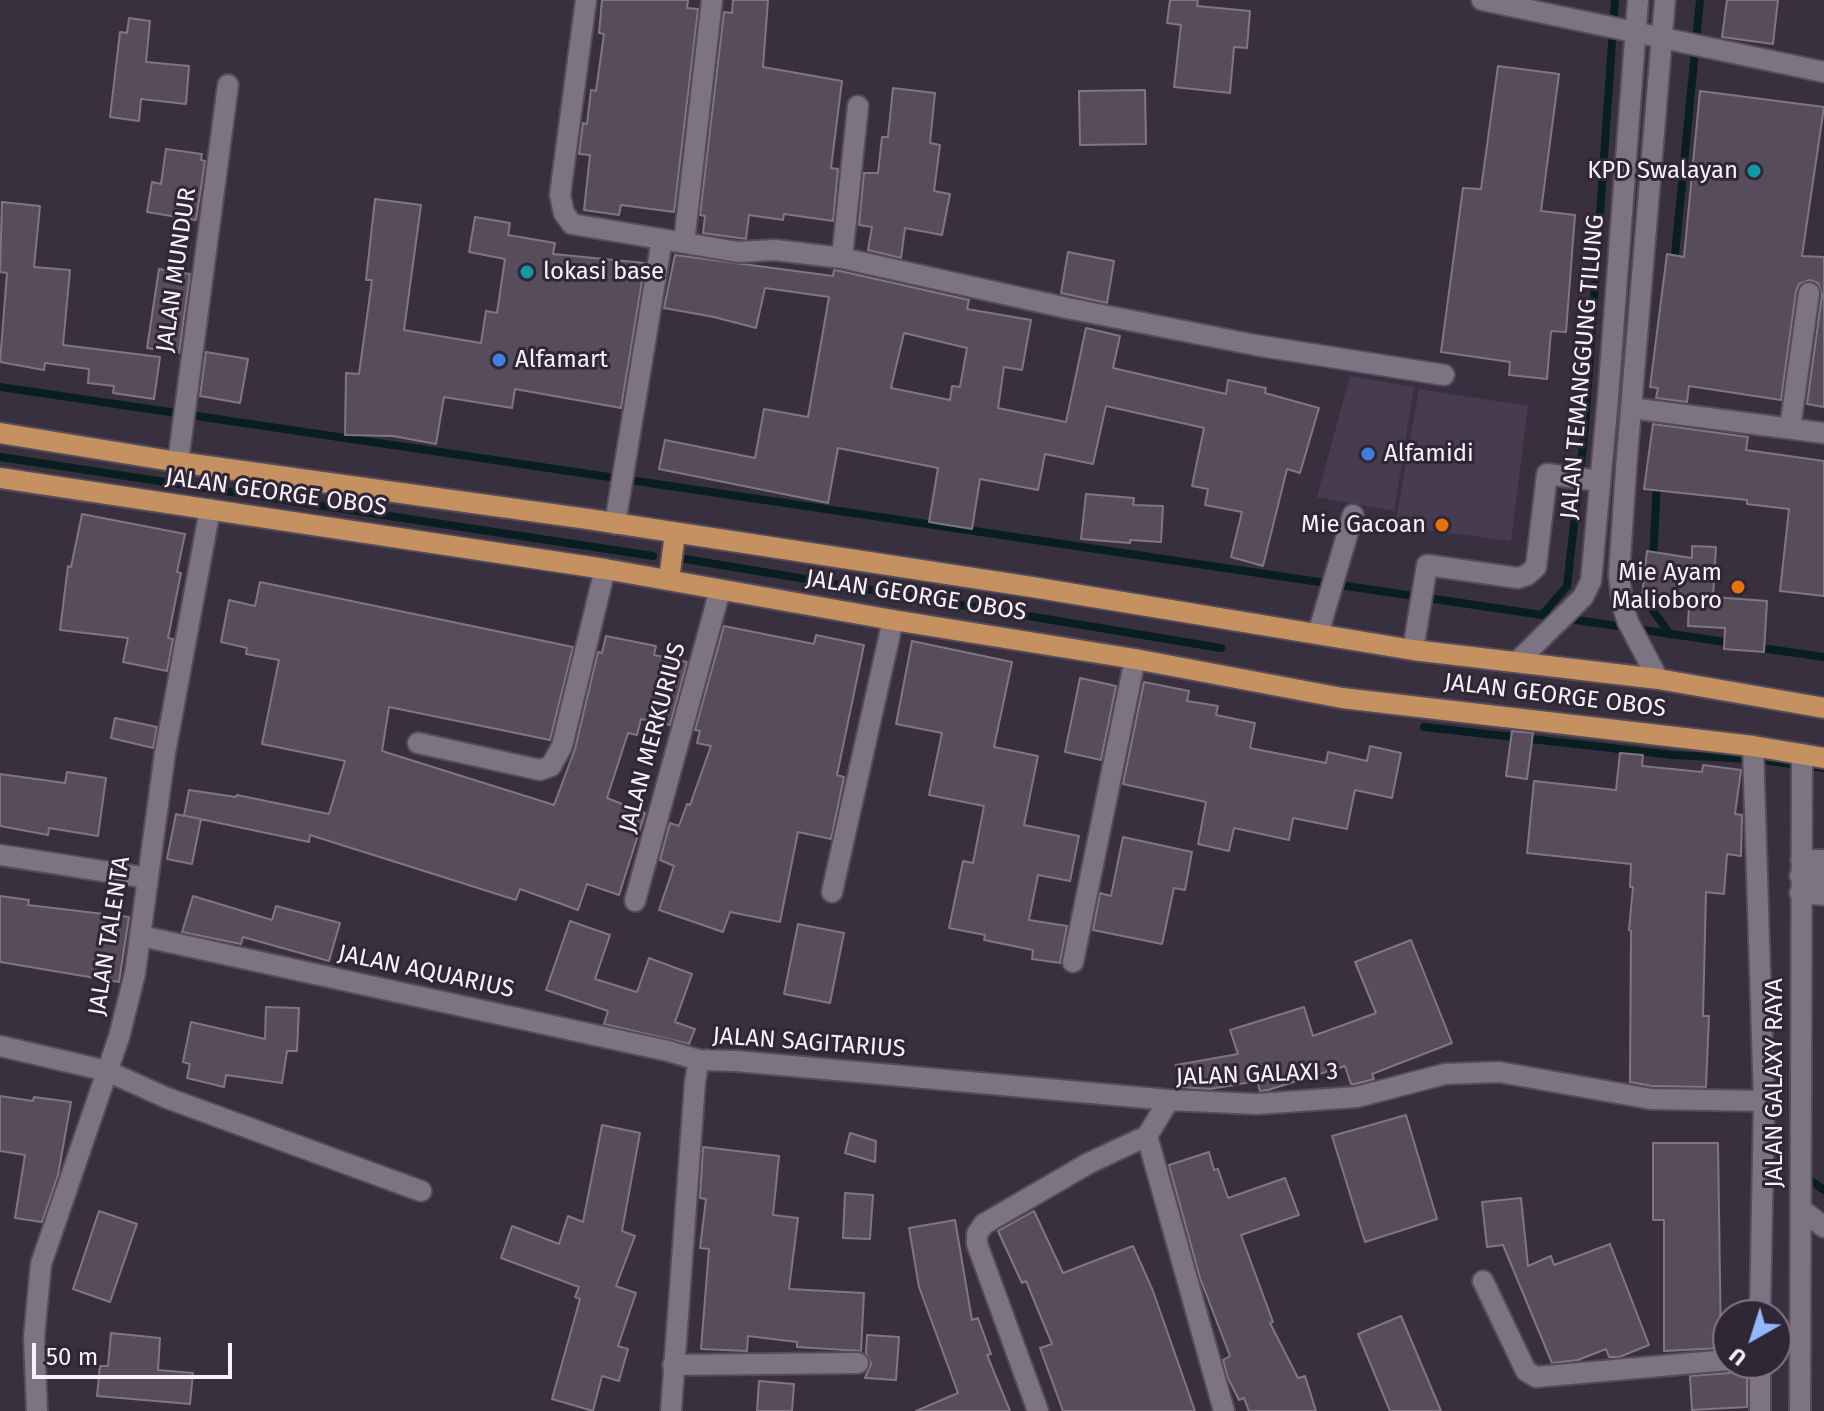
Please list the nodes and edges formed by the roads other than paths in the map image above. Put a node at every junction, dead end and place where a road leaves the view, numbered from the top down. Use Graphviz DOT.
graph roads {
  1 [pos="586,0"];
  2 [pos="712,0"];
  3 [pos="1482,0"];
  4 [pos="1638,0"];
  5 [pos="1665,0"];
  6 [pos="1636,32"];
  7 [pos="1663,38"];
  8 [pos="1824,72"];
  9 [pos="228,85"];
  10 [pos="858,106"];
  11 [pos="662,239"];
  12 [pos="684,242"];
  13 [pos="842,258"];
  14 [pos="1809,293"];
  15 [pos="1444,375"];
  16 [pos="1631,408"];
  17 [pos="1790,428"];
  18 [pos="0,433"];
  19 [pos="1824,433"];
  20 [pos="178,462"];
  21 [pos="0,478"];
  22 [pos="1600,481"];
  23 [pos="210,509"];
  24 [pos="1353,515"];
  25 [pos="615,524"];
  26 [pos="675,533"];
  27 [pos="605,569"];
  28 [pos="669,580"];
  29 [pos="720,590"];
  30 [pos="893,620"];
  31 [pos="1318,634"];
  32 [pos="1413,650"];
  33 [pos="1135,659"];
  34 [pos="1517,662"];
  35 [pos="1658,679"];
  36 [pos="1824,708"];
  37 [pos="418,743"];
  38 [pos="1753,746"];
  39 [pos="1802,754"];
  40 [pos="1824,758"];
  41 [pos="0,855"];
  42 [pos="1824,860"];
  43 [pos="1800,876"];
  44 [pos="1824,877"];
  45 [pos="147,878"];
  46 [pos="832,892"];
  47 [pos="1824,895"];
  48 [pos="635,901"];
  49 [pos="141,936"];
  50 [pos="1073,962"];
  51 [pos="0,1046"];
  52 [pos="699,1060"];
  53 [pos="107,1071"];
  54 [pos="1169,1100"];
  55 [pos="1764,1101"];
  56 [pos="1147,1136"];
  57 [pos="421,1191"];
  58 [pos="1802,1210"];
  59 [pos="1824,1227"];
  60 [pos="1483,1281"];
  61 [pos="1760,1299"];
  62 [pos="1712,1361"];
  63 [pos="858,1363"];
  64 [pos="673,1365"];
  65 [pos="1760,1379"];
  66 [pos="37,1411"];
  67 [pos="671,1411"];
  68 [pos="1038,1411"];
  69 [pos="1224,1411"];
  70 [pos="1760,1411"];
  71 [pos="1800,1411"];
  1 -- 11 [label="street"];
  2 -- 12 [label="street"];
  3 -- 6 [label="street"];
  4 -- 6 [label="street, JALAN TEMANGGUNG TILUNG"];
  5 -- 7 [label="street"];
  6 -- 7 [label="street"];
  6 -- 22 [label="street, JALAN TEMANGGUNG TILUNG"];
  7 -- 8 [label="street"];
  7 -- 16 [label="street"];
  9 -- 20 [label="street, JALAN MUNDUR"];
  10 -- 13 [label="street"];
  11 -- 12 [label="street"];
  11 -- 25 [label="street"];
  12 -- 13 [label="street"];
  13 -- 15 [label="street"];
  14 -- 17 [label="street"];
  16 -- 17 [label="street"];
  16 -- 35 [label="street"];
  17 -- 19 [label="street"];
  18 -- 20 [label="main road, JALAN GEORGE OBOS"];
  20 -- 25 [label="main road, JALAN GEORGE OBOS"];
  21 -- 23 [label="main road, JALAN GEORGE OBOS"];
  22 -- 32 [label="street"];
  22 -- 34 [label="street, JALAN TEMANGGUNG TILUNG"];
  23 -- 27 [label="main road, JALAN GEORGE OBOS"];
  23 -- 45 [label="street, JALAN TALENTA"];
  24 -- 31 [label="street"];
  25 -- 26 [label="main road, JALAN GEORGE OBOS"];
  26 -- 28 [label="main road"];
  26 -- 31 [label="main road, JALAN GEORGE OBOS"];
  27 -- 28 [label="main road, JALAN GEORGE OBOS"];
  27 -- 37 [label="street"];
  28 -- 29 [label="main road, JALAN GEORGE OBOS"];
  29 -- 30 [label="main road, JALAN GEORGE OBOS"];
  29 -- 48 [label="street, JALAN MERKURIUS"];
  30 -- 33 [label="main road, JALAN GEORGE OBOS"];
  30 -- 46 [label="street"];
  31 -- 32 [label="main road, JALAN GEORGE OBOS"];
  32 -- 34 [label="main road, JALAN GEORGE OBOS"];
  33 -- 38 [label="main road, JALAN GEORGE OBOS"];
  33 -- 50 [label="street"];
  34 -- 35 [label="main road, JALAN GEORGE OBOS"];
  35 -- 36 [label="main road, JALAN GEORGE OBOS"];
  38 -- 39 [label="main road, JALAN GEORGE OBOS"];
  38 -- 55 [label="street, JALAN GALAXY RAYA"];
  39 -- 40 [label="main road, JALAN GEORGE OBOS"];
  39 -- 43 [label="street, JALAN GALAXY RAYA"];
  41 -- 45 [label="street"];
  42 -- 43 [label="street"];
  43 -- 44 [label="street"];
  43 -- 47 [label="street"];
  43 -- 58 [label="street, JALAN GALAXY RAYA"];
  45 -- 49 [label="street, JALAN TALENTA"];
  49 -- 52 [label="street, JALAN AQUARIUS"];
  49 -- 53 [label="street, JALAN TALENTA"];
  51 -- 53 [label="street"];
  52 -- 54 [label="street, JALAN SAGITARIUS"];
  52 -- 64 [label="street, JALAN SAGITARIUS"];
  53 -- 57 [label="street"];
  53 -- 66 [label="street, JALAN TALENTA"];
  54 -- 55 [label="street, JALAN GALAXI 3"];
  54 -- 56 [label="street, JALAN GALAXI 3"];
  55 -- 61 [label="street, JALAN GALAXY RAYA"];
  56 -- 68 [label="street"];
  56 -- 69 [label="street"];
  58 -- 59 [label="street"];
  58 -- 71 [label="street, JALAN GALAXY RAYA"];
  60 -- 62 [label="street"];
  63 -- 64 [label="street"];
  64 -- 67 [label="street, JALAN SAGITARIUS"];
  65 -- 70 [label="street"];
}
